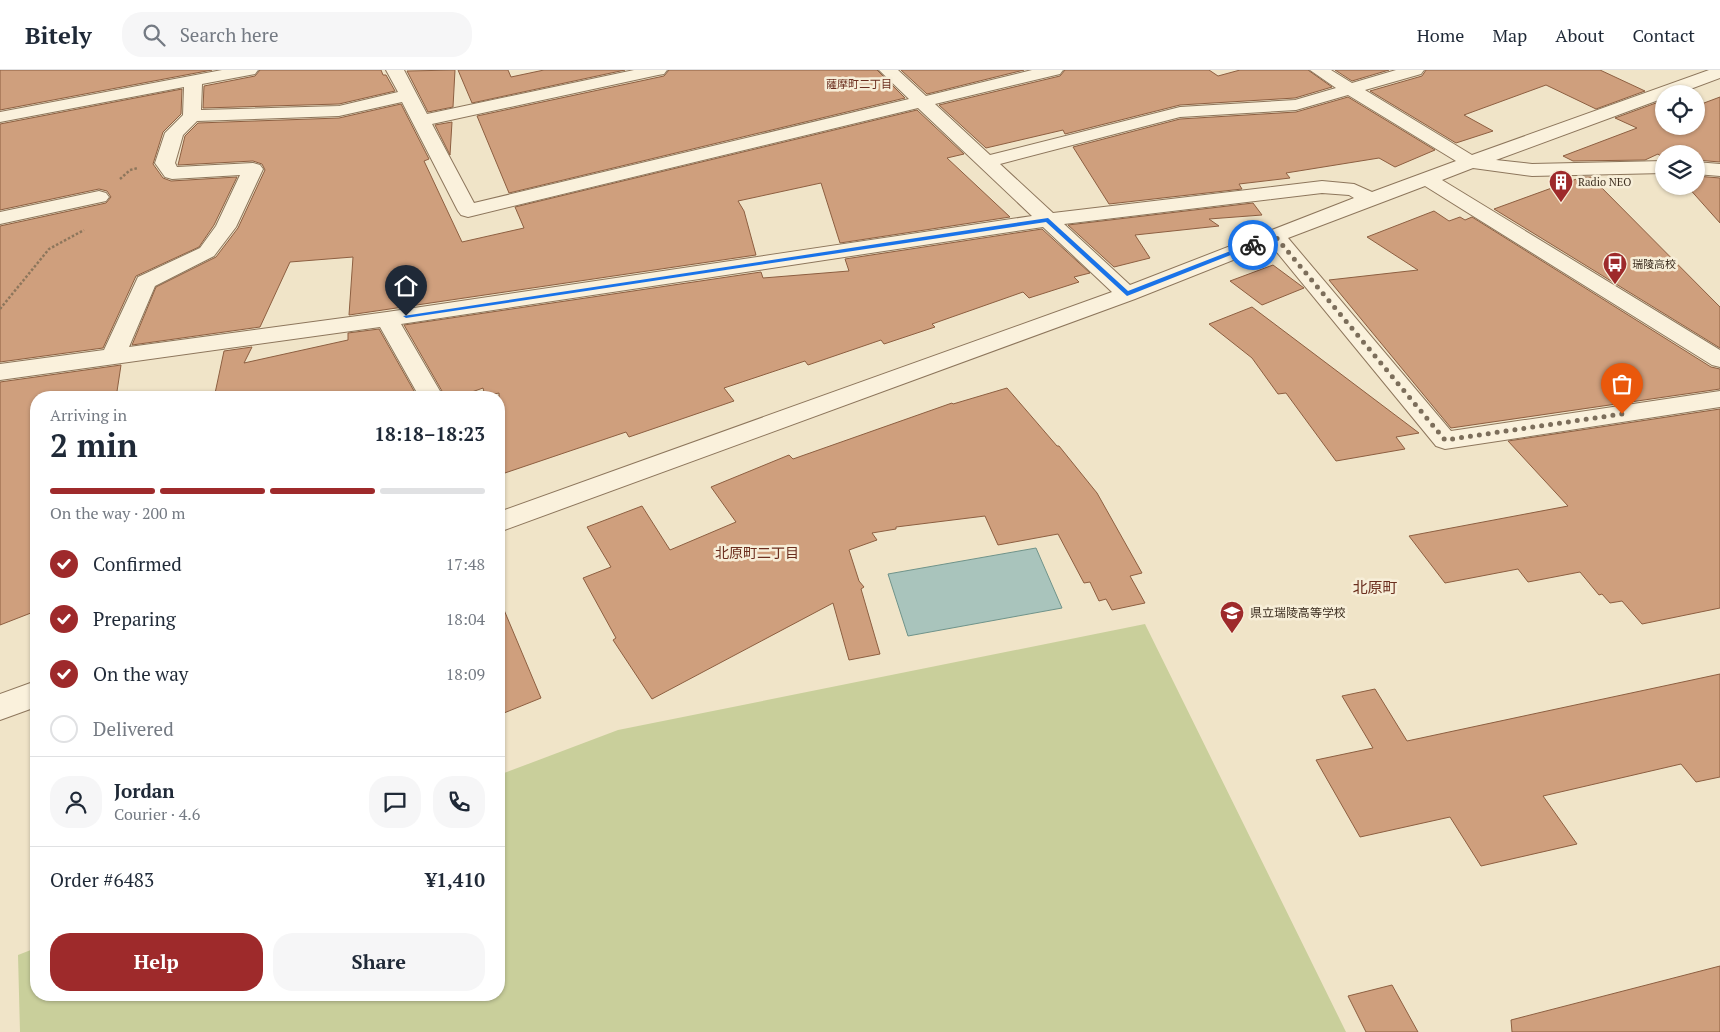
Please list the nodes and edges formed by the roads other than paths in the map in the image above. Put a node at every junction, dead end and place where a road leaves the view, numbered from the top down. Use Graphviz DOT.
graph roads {
  1 [pos="249,70"];
  2 [pos="395,70"];
  3 [pos="658,70"];
  4 [pos="888,70"];
  5 [pos="1054,70"];
  6 [pos="1318,70"];
  7 [pos="1416,70"];
  8 [pos="1720,72"];
  9 [pos="193,80"];
  10 [pos="1350,89"];
  11 [pos="408,95"];
  12 [pos="923,102"];
  13 [pos="192,116"];
  14 [pos="0,117"];
  15 [pos="421,121"];
  16 [pos="987,162"];
  17 [pos="1470,162"];
  18 [pos="1655,167"];
  19 [pos="1705,169"];
  20 [pos="1720,170"];
  21 [pos="1426,179"];
  22 [pos="99,197"];
  23 [pos="1370,199"];
  24 [pos="0,218"];
  25 [pos="1048,220"];
  26 [pos="1275,236"];
  27 [pos="1127,294"];
  28 [pos="387,319"];
  29 [pos="112,356"];
  30 [pos="1720,360"];
  31 [pos="0,372"];
  32 [pos="428,391"];
  33 [pos="1720,398"];
  34 [pos="505,517"];
  35 [pos="30,696"];
  36 [pos="0,707"];
  1 -- 9 [label="street"];
  2 -- 11 [label="street"];
  3 -- 15 [label="street"];
  4 -- 12 [label="street"];
  5 -- 12 [label="street"];
  6 -- 10 [label="street"];
  7 -- 10 [label="street"];
  8 -- 17 [label="street"];
  9 -- 13 [label="street"];
  9 -- 14 [label="street"];
  10 -- 16 [label="street"];
  10 -- 17 [label="street"];
  11 -- 13 [label="street"];
  11 -- 15 [label="street"];
  12 -- 15 [label="street"];
  12 -- 16 [label="street"];
  13 -- 29 [label="street"];
  16 -- 25 [label="street"];
  17 -- 18 [label="street"];
  17 -- 21 [label="street"];
  19 -- 20 [label="street"];
  21 -- 23 [label="street"];
  21 -- 30 [label="street"];
  22 -- 24 [label="street"];
  23 -- 25 [label="street"];
  23 -- 26 [label="street"];
  25 -- 27 [label="street"];
  25 -- 28 [label="street"];
  26 -- 27 [label="street"];
  26 -- 33 [label="street"];
  27 -- 34 [label="street"];
  28 -- 29 [label="street"];
  28 -- 32 [label="street"];
  29 -- 31 [label="street"];
  35 -- 36 [label="street"];
}
